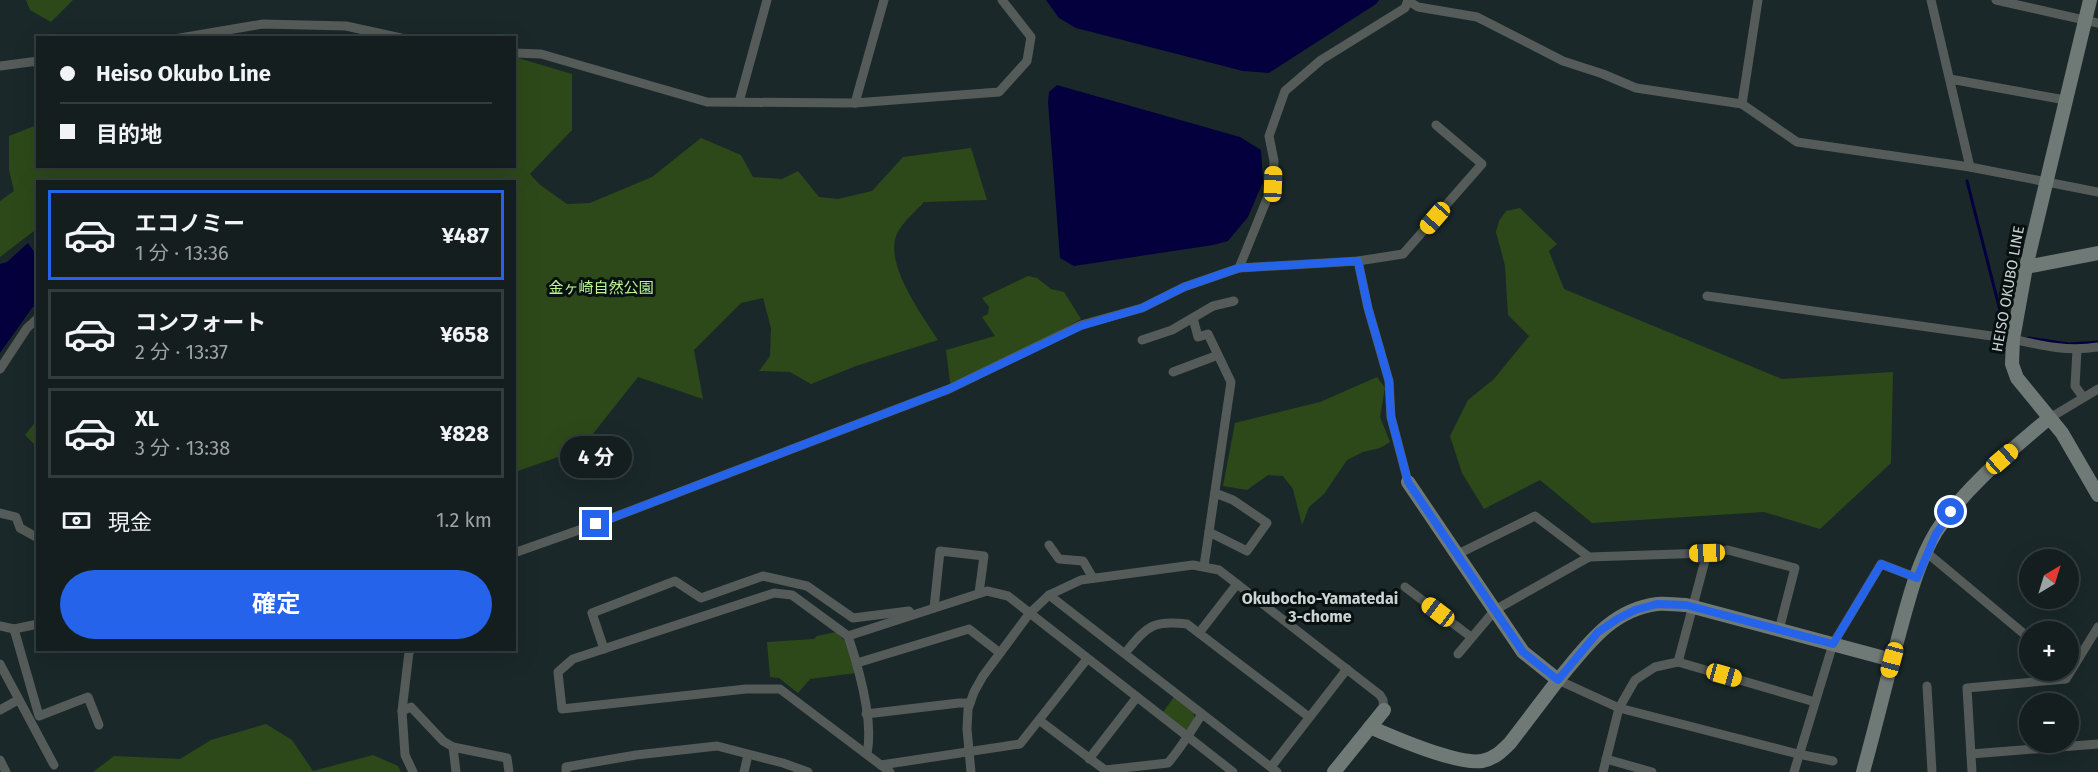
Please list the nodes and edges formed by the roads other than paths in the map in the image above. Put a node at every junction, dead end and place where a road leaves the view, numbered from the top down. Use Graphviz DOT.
graph roads {
  1 [pos="767,0"];
  2 [pos="884,0"];
  3 [pos="1002,0"];
  4 [pos="1758,0"];
  5 [pos="1931,0"];
  6 [pos="1996,0"];
  7 [pos="2090,0"];
  8 [pos="1408,1"];
  9 [pos="2009,2"];
  10 [pos="2091,21"];
  11 [pos="192,36"];
  12 [pos="392,36"];
  13 [pos="516,53"];
  14 [pos="36,61"];
  15 [pos="0,66"];
  16 [pos="1950,79"];
  17 [pos="2065,100"];
  18 [pos="739,102"];
  19 [pos="855,103"];
  20 [pos="1742,104"];
  21 [pos="1436,125"];
  22 [pos="1971,167"];
  23 [pos="2046,181"];
  24 [pos="2098,192"];
  25 [pos="2098,253"];
  26 [pos="1358,261"];
  27 [pos="2026,267"];
  28 [pos="1239,268"];
  29 [pos="1707,296"];
  30 [pos="1234,301"];
  31 [pos="1193,318"];
  32 [pos="36,320"];
  33 [pos="2013,339"];
  34 [pos="1142,340"];
  35 [pos="2098,347"];
  36 [pos="2077,350"];
  37 [pos="1218,355"];
  38 [pos="0,369"];
  39 [pos="1173,372"];
  40 [pos="2098,389"];
  41 [pos="2083,397"];
  42 [pos="2048,419"];
  43 [pos="1408,482"];
  44 [pos="1215,493"];
  45 [pos="2098,495"];
  46 [pos="0,513"];
  47 [pos="1209,532"];
  48 [pos="36,537"];
  49 [pos="1048,545"];
  50 [pos="516,552"];
  51 [pos="1926,552"];
  52 [pos="1707,553"];
  53 [pos="1458,554"];
  54 [pos="1590,557"];
  55 [pos="1204,566"];
  56 [pos="1093,578"];
  57 [pos="1917,578"];
  58 [pos="1236,584"];
  59 [pos="1406,587"];
  60 [pos="979,593"];
  61 [pos="1049,595"];
  62 [pos="1694,607"];
  63 [pos="934,608"];
  64 [pos="1495,609"];
  65 [pos="1029,614"];
  66 [pos="912,615"];
  67 [pos="36,624"];
  68 [pos="0,626"];
  69 [pos="2098,627"];
  70 [pos="14,629"];
  71 [pos="1779,630"];
  72 [pos="2019,630"];
  73 [pos="1199,633"];
  74 [pos="848,636"];
  75 [pos="1472,637"];
  76 [pos="1833,644"];
  77 [pos="604,649"];
  78 [pos="410,651"];
  79 [pos="1000,653"];
  80 [pos="1125,653"];
  81 [pos="1458,654"];
  82 [pos="2079,658"];
  83 [pos="1087,659"];
  84 [pos="1892,660"];
  85 [pos="1678,662"];
  86 [pos="857,663"];
  87 [pos="0,664"];
  88 [pos="1347,669"];
  89 [pos="2019,679"];
  90 [pos="1558,680"];
  91 [pos="1927,686"];
  92 [pos="1137,697"];
  93 [pos="18,700"];
  94 [pos="1815,702"];
  95 [pos="970,703"];
  96 [pos="1619,708"];
  97 [pos="1384,710"];
  98 [pos="0,711"];
  99 [pos="402,711"];
  100 [pos="866,714"];
  101 [pos="1202,714"];
  102 [pos="1309,717"];
  103 [pos="1039,720"];
  104 [pos="99,725"];
  105 [pos="1370,727"];
  106 [pos="1187,736"];
  107 [pos="2098,744"];
  108 [pos="453,747"];
  109 [pos="969,751"];
  110 [pos="867,754"];
  111 [pos="1798,754"];
  112 [pos="1971,754"];
  113 [pos="748,755"];
  114 [pos="1089,759"];
  115 [pos="1606,759"];
  116 [pos="0,760"];
  117 [pos="1833,761"];
  118 [pos="54,765"];
  119 [pos="881,765"];
  120 [pos="1476,767"];
  121 [pos="1274,770"];
  122 [pos="6,772"];
  123 [pos="413,772"];
  124 [pos="456,772"];
  125 [pos="509,772"];
  126 [pos="566,772"];
  127 [pos="744,772"];
  128 [pos="808,772"];
  129 [pos="890,772"];
  130 [pos="971,772"];
  131 [pos="1233,772"];
  132 [pos="1335,772"];
  133 [pos="1603,772"];
  134 [pos="1652,772"];
  135 [pos="1794,772"];
  136 [pos="1863,772"];
  137 [pos="1932,772"];
  138 [pos="1972,772"];
  1 -- 18 [label="street"];
  2 -- 19 [label="street"];
  3 -- 19 [label="street"];
  4 -- 20 [label="street"];
  5 -- 16 [label="street"];
  6 -- 9 [label="street"];
  7 -- 10 [label="street, HEISO OKUBO LINE"];
  8 -- 20 [label="street"];
  8 -- 28 [label="street"];
  9 -- 10 [label="street"];
  10 -- 17 [label="street, HEISO OKUBO LINE"];
  11 -- 12 [label="street"];
  13 -- 18 [label="street"];
  14 -- 15 [label="street"];
  16 -- 17 [label="street"];
  16 -- 22 [label="street"];
  17 -- 23 [label="street, HEISO OKUBO LINE"];
  18 -- 19 [label="street"];
  20 -- 22 [label="street"];
  21 -- 26 [label="street"];
  22 -- 23 [label="street"];
  23 -- 24 [label="street"];
  23 -- 27 [label="street, HEISO OKUBO LINE"];
  25 -- 27 [label="street"];
  26 -- 28 [label="street"];
  26 -- 43 [label="street"];
  27 -- 33 [label="street, HEISO OKUBO LINE"];
  28 -- 50 [label="street"];
  29 -- 33 [label="street"];
  30 -- 31 [label="street"];
  31 -- 34 [label="street"];
  31 -- 37 [label="street"];
  32 -- 38 [label="street"];
  33 -- 36 [label="street"];
  33 -- 42 [label="street, HEISO OKUBO LINE"];
  35 -- 36 [label="street"];
  36 -- 41 [label="street"];
  37 -- 39 [label="street"];
  37 -- 44 [label="street"];
  40 -- 41 [label="street"];
  41 -- 42 [label="street"];
  42 -- 45 [label="street, HEISO OKUBO LINE"];
  42 -- 51 [label="street"];
  43 -- 53 [label="street"];
  44 -- 47 [label="street"];
  44 -- 47 [label="street"];
  46 -- 48 [label="street"];
  47 -- 55 [label="street"];
  49 -- 56 [label="street"];
  51 -- 57 [label="street"];
  51 -- 72 [label="street"];
  52 -- 54 [label="street"];
  52 -- 62 [label="street"];
  52 -- 71 [label="street"];
  53 -- 54 [label="street"];
  53 -- 64 [label="street"];
  54 -- 64 [label="street"];
  55 -- 56 [label="street"];
  55 -- 58 [label="street"];
  56 -- 61 [label="street"];
  57 -- 76 [label="street"];
  57 -- 84 [label="street"];
  58 -- 73 [label="street"];
  58 -- 88 [label="street"];
  59 -- 75 [label="street"];
  60 -- 63 [label="street"];
  60 -- 63 [label="street"];
  60 -- 65 [label="street"];
  61 -- 65 [label="street"];
  61 -- 80 [label="street"];
  62 -- 71 [label="street"];
  62 -- 85 [label="street"];
  62 -- 90 [label="street"];
  63 -- 66 [label="street"];
  64 -- 75 [label="street"];
  64 -- 90 [label="street"];
  65 -- 79 [label="street"];
  65 -- 83 [label="street"];
  66 -- 74 [label="street"];
  66 -- 77 [label="street"];
  67 -- 70 [label="street"];
  68 -- 70 [label="street"];
  69 -- 82 [label="street"];
  70 -- 104 [label="street"];
  71 -- 76 [label="street"];
  73 -- 80 [label="street"];
  73 -- 102 [label="street"];
  74 -- 77 [label="street"];
  74 -- 86 [label="street"];
  75 -- 81 [label="street"];
  76 -- 84 [label="street"];
  76 -- 94 [label="street"];
  77 -- 110 [label="street"];
  78 -- 99 [label="street"];
  79 -- 86 [label="street"];
  79 -- 95 [label="street"];
  80 -- 101 [label="street"];
  83 -- 92 [label="street"];
  83 -- 103 [label="street"];
  84 -- 136 [label="street"];
  85 -- 94 [label="street"];
  85 -- 96 [label="street"];
  86 -- 100 [label="street"];
  87 -- 93 [label="street"];
  88 -- 97 [label="street"];
  88 -- 102 [label="street"];
  89 -- 112 [label="street"];
  90 -- 96 [label="street"];
  90 -- 120 [label="street"];
  91 -- 137 [label="street"];
  92 -- 106 [label="street"];
  92 -- 114 [label="street"];
  93 -- 98 [label="street"];
  93 -- 118 [label="street"];
  94 -- 111 [label="street"];
  95 -- 100 [label="street"];
  95 -- 109 [label="street"];
  96 -- 111 [label="street"];
  96 -- 115 [label="street"];
  97 -- 105 [label="street"];
  99 -- 108 [label="street"];
  99 -- 123 [label="street"];
  100 -- 110 [label="street"];
  101 -- 106 [label="street"];
  101 -- 121 [label="street"];
  102 -- 121 [label="street"];
  103 -- 109 [label="street"];
  103 -- 114 [label="street"];
  105 -- 120 [label="street"];
  105 -- 132 [label="street"];
  106 -- 114 [label="street"];
  106 -- 131 [label="street"];
  107 -- 112 [label="street"];
  108 -- 124 [label="street"];
  108 -- 125 [label="street"];
  109 -- 119 [label="street"];
  109 -- 130 [label="street"];
  110 -- 119 [label="street"];
  111 -- 117 [label="street"];
  111 -- 135 [label="street"];
  112 -- 138 [label="street"];
  113 -- 126 [label="street"];
  113 -- 127 [label="street"];
  113 -- 128 [label="street"];
  115 -- 133 [label="street"];
  115 -- 134 [label="street"];
  116 -- 122 [label="street"];
  119 -- 129 [label="street"];
}
